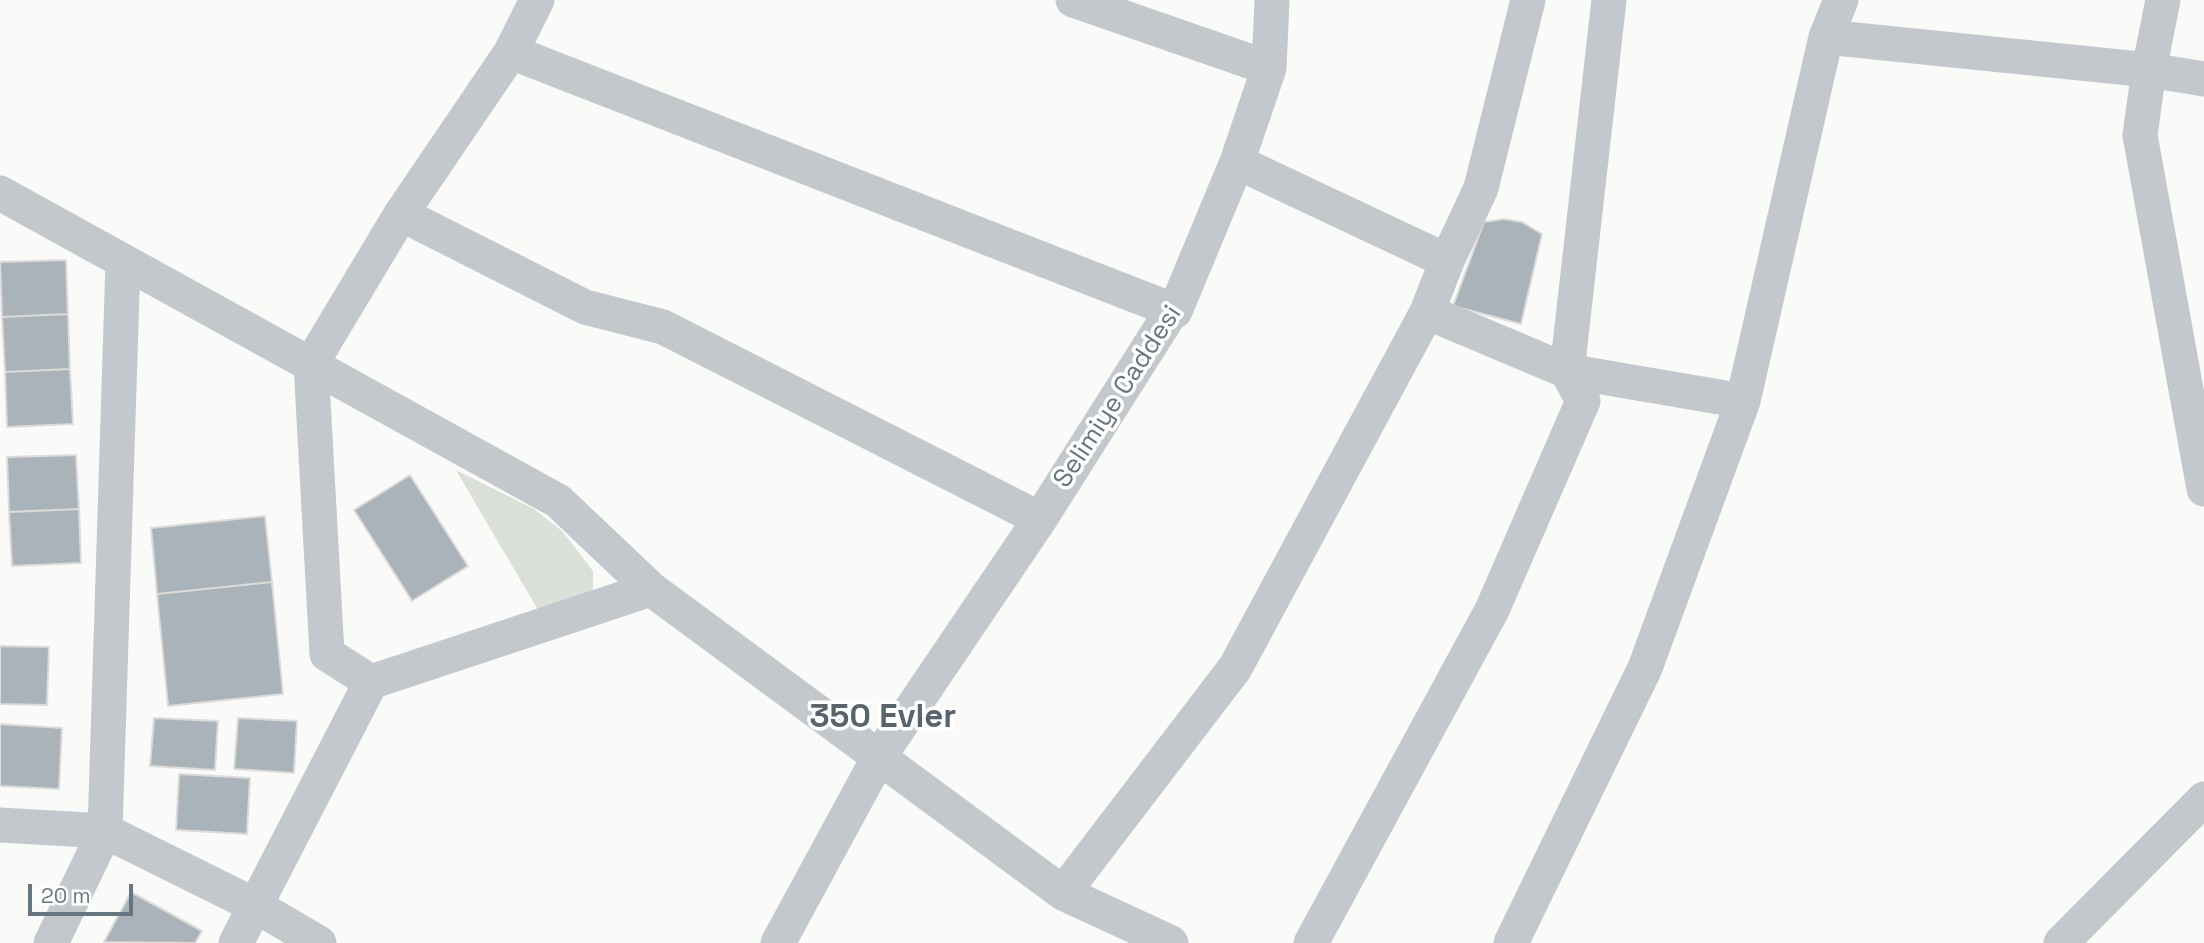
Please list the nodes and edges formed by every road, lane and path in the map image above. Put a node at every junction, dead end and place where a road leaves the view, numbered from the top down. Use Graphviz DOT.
graph roads {
  1 [pos="537,0"];
  2 [pos="1073,0"];
  3 [pos="1272,0"];
  4 [pos="1528,0"];
  5 [pos="1609,0"];
  6 [pos="1841,0"];
  7 [pos="2163,0"];
  8 [pos="1826,37"];
  9 [pos="511,52"];
  10 [pos="1269,68"];
  11 [pos="2149,70"];
  12 [pos="2204,79"];
  13 [pos="1237,162"];
  14 [pos="0,193"];
  15 [pos="401,214"];
  16 [pos="123,261"];
  17 [pos="1447,261"];
  18 [pos="1175,312"];
  19 [pos="1427,312"];
  20 [pos="311,364"];
  21 [pos="1567,371"];
  22 [pos="1743,401"];
  23 [pos="2204,489"];
  24 [pos="1040,519"];
  25 [pos="651,589"];
  26 [pos="371,682"];
  27 [pos="879,757"];
  28 [pos="2204,799"];
  29 [pos="0,825"];
  30 [pos="105,831"];
  31 [pos="1063,892"];
  32 [pos="256,906"];
  33 [pos="1163,942"];
  34 [pos="51,943"];
  35 [pos="236,943"];
  36 [pos="319,943"];
  37 [pos="778,943"];
  38 [pos="1311,943"];
  39 [pos="1511,943"];
  40 [pos="2061,943"];
  1 -- 9 [label="street"];
  2 -- 10 [label="street"];
  3 -- 10 [label="street, Selimiye Caddesi"];
  4 -- 17 [label="street"];
  5 -- 21 [label="street"];
  6 -- 8 [label="street"];
  7 -- 11 [label="street"];
  8 -- 11 [label="street"];
  8 -- 22 [label="street"];
  9 -- 15 [label="street"];
  9 -- 18 [label="street"];
  10 -- 13 [label="street, Selimiye Caddesi"];
  11 -- 12 [label="street"];
  11 -- 23 [label="street"];
  13 -- 17 [label="street"];
  13 -- 18 [label="street, Selimiye Caddesi"];
  14 -- 16 [label="street"];
  15 -- 20 [label="street"];
  15 -- 24 [label="street"];
  16 -- 20 [label="street"];
  16 -- 30 [label="street"];
  17 -- 19 [label="street"];
  18 -- 24 [label="street, Selimiye Caddesi"];
  19 -- 21 [label="street"];
  19 -- 31 [label="street"];
  20 -- 25 [label="street"];
  20 -- 26 [label="street"];
  21 -- 22 [label="street"];
  21 -- 38 [label="street"];
  22 -- 39 [label="street"];
  24 -- 27 [label="street, Selimiye Caddesi"];
  25 -- 26 [label="street"];
  25 -- 27 [label="street"];
  26 -- 32 [label="street"];
  27 -- 31 [label="street"];
  27 -- 37 [label="street, Selimiye Caddesi"];
  28 -- 40 [label="street"];
  29 -- 30 [label="street"];
  30 -- 32 [label="street"];
  30 -- 34 [label="street"];
  31 -- 33 [label="street"];
  32 -- 35 [label="street"];
  32 -- 36 [label="street"];
}
